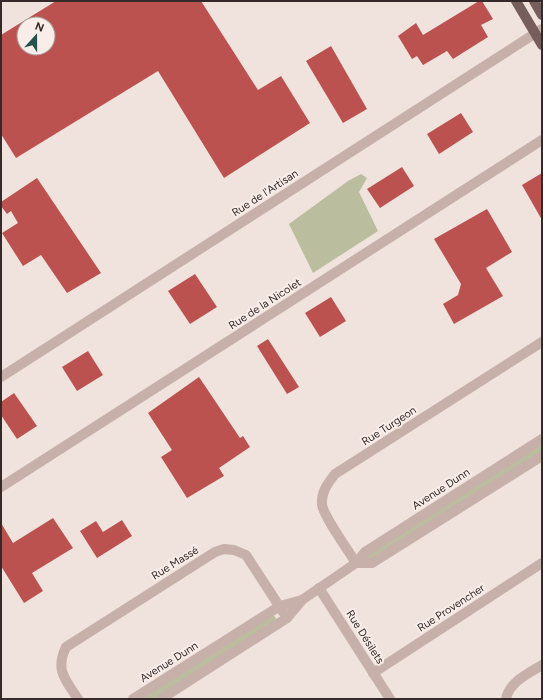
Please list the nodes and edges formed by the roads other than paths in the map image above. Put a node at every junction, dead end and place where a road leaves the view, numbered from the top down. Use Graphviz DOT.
graph roads {
  1 [pos="516,1"];
  2 [pos="534,1"];
  3 [pos="542,15"];
  4 [pos="539,32"];
  5 [pos="542,45"];
  6 [pos="542,140"];
  7 [pos="542,342"];
  8 [pos="1,377"];
  9 [pos="542,439"];
  10 [pos="542,456"];
  11 [pos="1,487"];
  12 [pos="356,563"];
  13 [pos="542,563"];
  14 [pos="319,588"];
  15 [pos="302,600"];
  16 [pos="280,606"];
  17 [pos="288,618"];
  18 [pos="542,665"];
  19 [pos="373,673"];
  20 [pos="78,699"];
  21 [pos="133,699"];
  22 [pos="161,699"];
  23 [pos="390,699"];
  24 [pos="506,699"];
  1 -- 4 [label="main road"];
  2 -- 3 [label="main road"];
  4 -- 5 [label="main road"];
  4 -- 8 [label="street, Rue de l'Artisan"];
  6 -- 11 [label="street, Rue de la Nicolet"];
  7 -- 12 [label="street, Rue Turgeon"];
  9 -- 12 [label="street, Avenue Dunn"];
  10 -- 12 [label="street, Avenue Dunn"];
  12 -- 14 [label="street, Avenue Dunn"];
  13 -- 19 [label="street, Rue Provencher"];
  14 -- 15 [label="street, Avenue Dunn"];
  14 -- 19 [label="street, Rue Désilets"];
  15 -- 16 [label="street, Avenue Dunn"];
  15 -- 17 [label="street, Avenue Dunn"];
  16 -- 17 [label="street, Rue Massé"];
  16 -- 20 [label="street, Rue Massé"];
  16 -- 21 [label="street, Avenue Dunn"];
  17 -- 22 [label="street, Avenue Dunn"];
  18 -- 24 [label="street"];
  19 -- 23 [label="street, Rue Désilets"];
}
